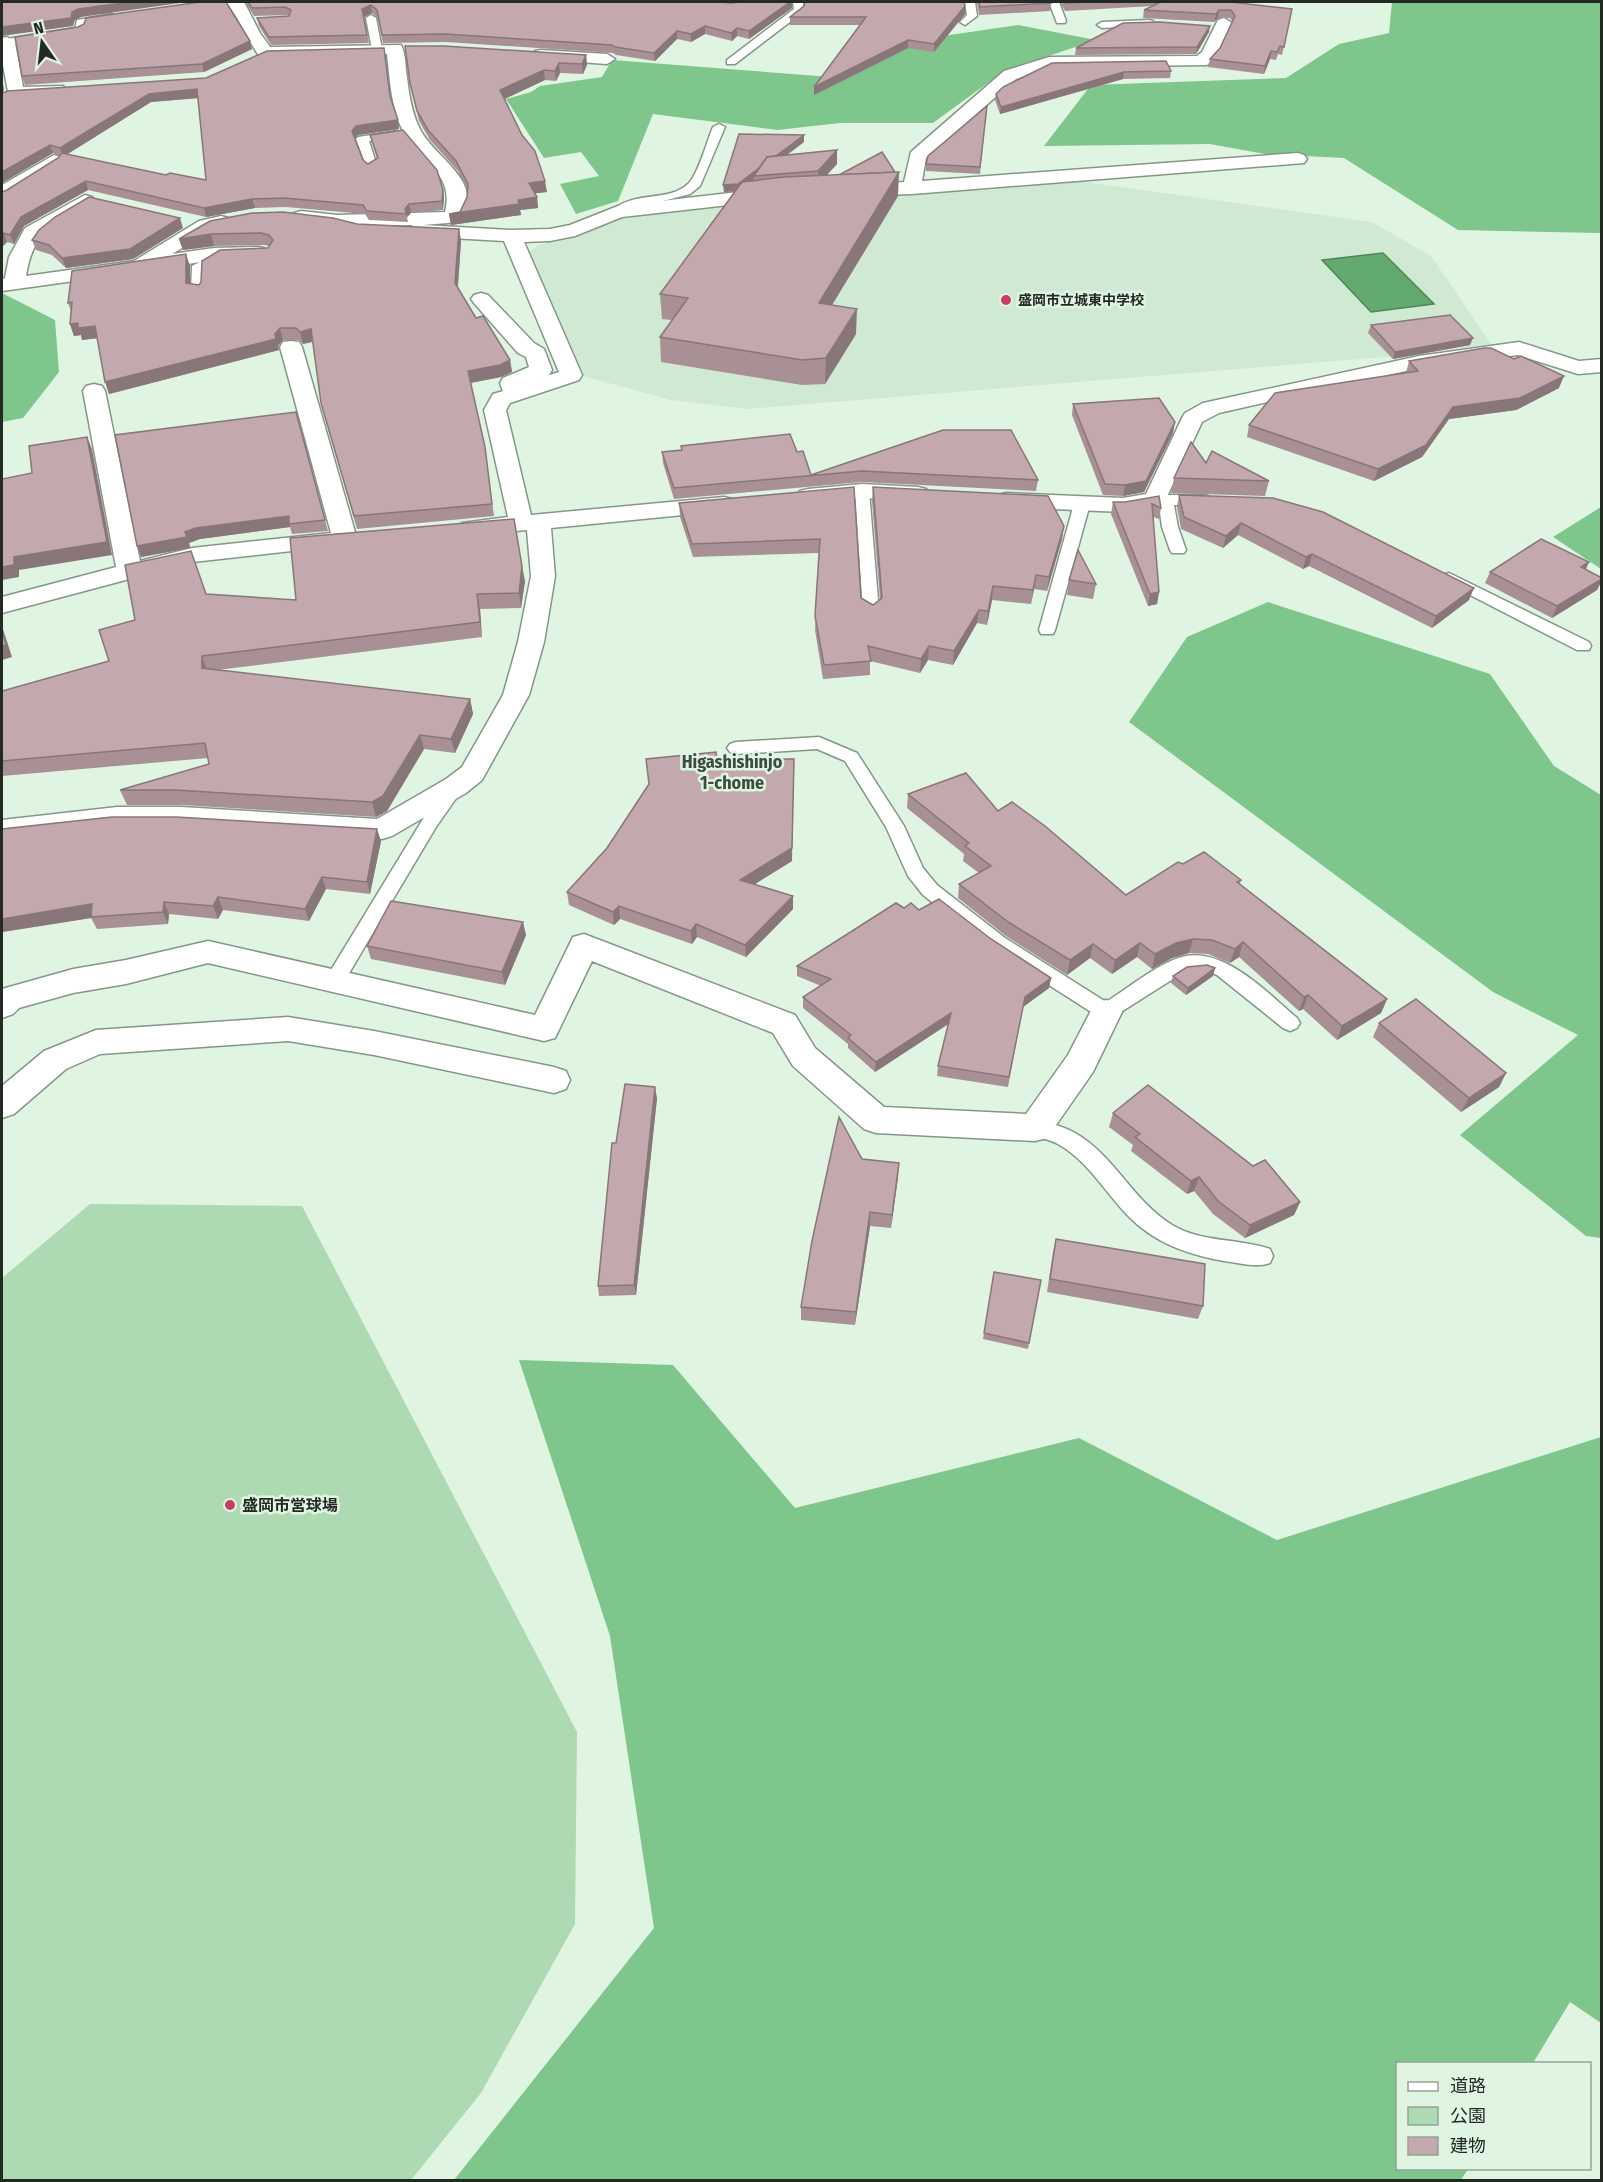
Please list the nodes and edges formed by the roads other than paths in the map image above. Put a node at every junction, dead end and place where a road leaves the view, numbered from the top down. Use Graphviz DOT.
graph roads {
  1 [pos="234,2"];
  2 [pos="798,2"];
  3 [pos="970,2"];
  4 [pos="1054,2"];
  5 [pos="126,15"];
  6 [pos="371,18"];
  7 [pos="1061,21"];
  8 [pos="965,22"];
  9 [pos="1159,23"];
  10 [pos="1102,25"];
  11 [pos="1218,26"];
  12 [pos="80,30"];
  13 [pos="7,42"];
  14 [pos="82,42"];
  15 [pos="395,49"];
  16 [pos="265,52"];
  17 [pos="526,54"];
  18 [pos="607,59"];
  19 [pos="246,61"];
  20 [pos="731,62"];
  21 [pos="72,89"];
  22 [pos="8,95"];
  23 [pos="719,128"];
  24 [pos="412,132"];
  25 [pos="1298,159"];
  26 [pos="54,161"];
  27 [pos="371,166"];
  28 [pos="912,188"];
  29 [pos="831,191"];
  30 [pos="2,193"];
  31 [pos="796,193"];
  32 [pos="101,201"];
  33 [pos="618,212"];
  34 [pos="286,215"];
  35 [pos="183,220"];
  36 [pos="236,220"];
  37 [pos="337,221"];
  38 [pos="206,225"];
  39 [pos="512,236"];
  40 [pos="264,253"];
  41 [pos="222,254"];
  42 [pos="139,266"];
  43 [pos="8,284"];
  44 [pos="197,291"];
  45 [pos="481,299"];
  46 [pos="291,347"];
  47 [pos="1602,365"];
  48 [pos="94,391"];
  49 [pos="513,395"];
  50 [pos="862,491"];
  51 [pos="943,496"];
  52 [pos="781,499"];
  53 [pos="989,499"];
  54 [pos="1161,500"];
  55 [pos="1220,501"];
  56 [pos="746,502"];
  57 [pos="1082,504"];
  58 [pos="530,522"];
  59 [pos="452,529"];
  60 [pos="369,537"];
  61 [pos="345,539"];
  62 [pos="1178,550"];
  63 [pos="129,570"];
  64 [pos="1436,572"];
  65 [pos="2,605"];
  66 [pos="870,612"];
  67 [pos="1047,630"];
  68 [pos="1583,646"];
  69 [pos="736,748"];
  70 [pos="456,786"];
  71 [pos="2,830"];
  72 [pos="335,980"];
  73 [pos="2,1005"];
  74 [pos="1106,1012"];
  75 [pos="1290,1023"];
  76 [pos="554,1080"];
  77 [pos="2,1105"];
  78 [pos="1035,1128"];
  79 [pos="1262,1256"];
  1 -- 16 [label="street"];
  2 -- 20 [label="lane"];
  3 -- 8 [label="lane"];
  4 -- 7 [label="lane"];
  5 -- 12 [label="lane"];
  6 -- 15 [label="lane"];
  9 -- 10 [label="lane"];
  11 -- 28 [label="street"];
  12 -- 13 [label="lane"];
  12 -- 14 [label="lane"];
  13 -- 22 [label="street"];
  15 -- 16 [label="street"];
  15 -- 24 [label="street"];
  16 -- 19 [label="street"];
  17 -- 18 [label="street"];
  21 -- 22 [label="street"];
  23 -- 33 [label="lane"];
  24 -- 27 [label="lane"];
  24 -- 37 [label="street"];
  25 -- 28 [label="street"];
  26 -- 30 [label="street"];
  28 -- 29 [label="street"];
  31 -- 33 [label="street"];
  32 -- 43 [label="street"];
  33 -- 39 [label="street"];
  34 -- 37 [label="street"];
  35 -- 38 [label="street"];
  36 -- 38 [label="street"];
  37 -- 39 [label="street"];
  38 -- 42 [label="street"];
  39 -- 49 [label="street"];
  40 -- 41 [label="street"];
  41 -- 42 [label="street"];
  41 -- 44 [label="lane"];
  42 -- 43 [label="street"];
  45 -- 49 [label="street"];
  46 -- 61 [label="street"];
  47 -- 54 [label="street"];
  48 -- 63 [label="street"];
  49 -- 58 [label="street"];
  50 -- 51 [label="street"];
  50 -- 52 [label="street"];
  50 -- 66 [label="lane"];
  53 -- 57 [label="street"];
  54 -- 55 [label="lane"];
  54 -- 57 [label="street"];
  54 -- 62 [label="lane"];
  56 -- 58 [label="street"];
  57 -- 67 [label="lane"];
  58 -- 59 [label="street"];
  58 -- 70 [label="street"];
  60 -- 61 [label="street"];
  61 -- 63 [label="street"];
  63 -- 65 [label="street"];
  64 -- 68 [label="lane"];
  69 -- 74 [label="lane"];
  70 -- 71 [label="street"];
  70 -- 72 [label="lane"];
  72 -- 73 [label="street"];
  72 -- 78 [label="street"];
  74 -- 75 [label="lane"];
  74 -- 78 [label="street"];
  76 -- 77 [label="street"];
  78 -- 79 [label="lane"];
}
